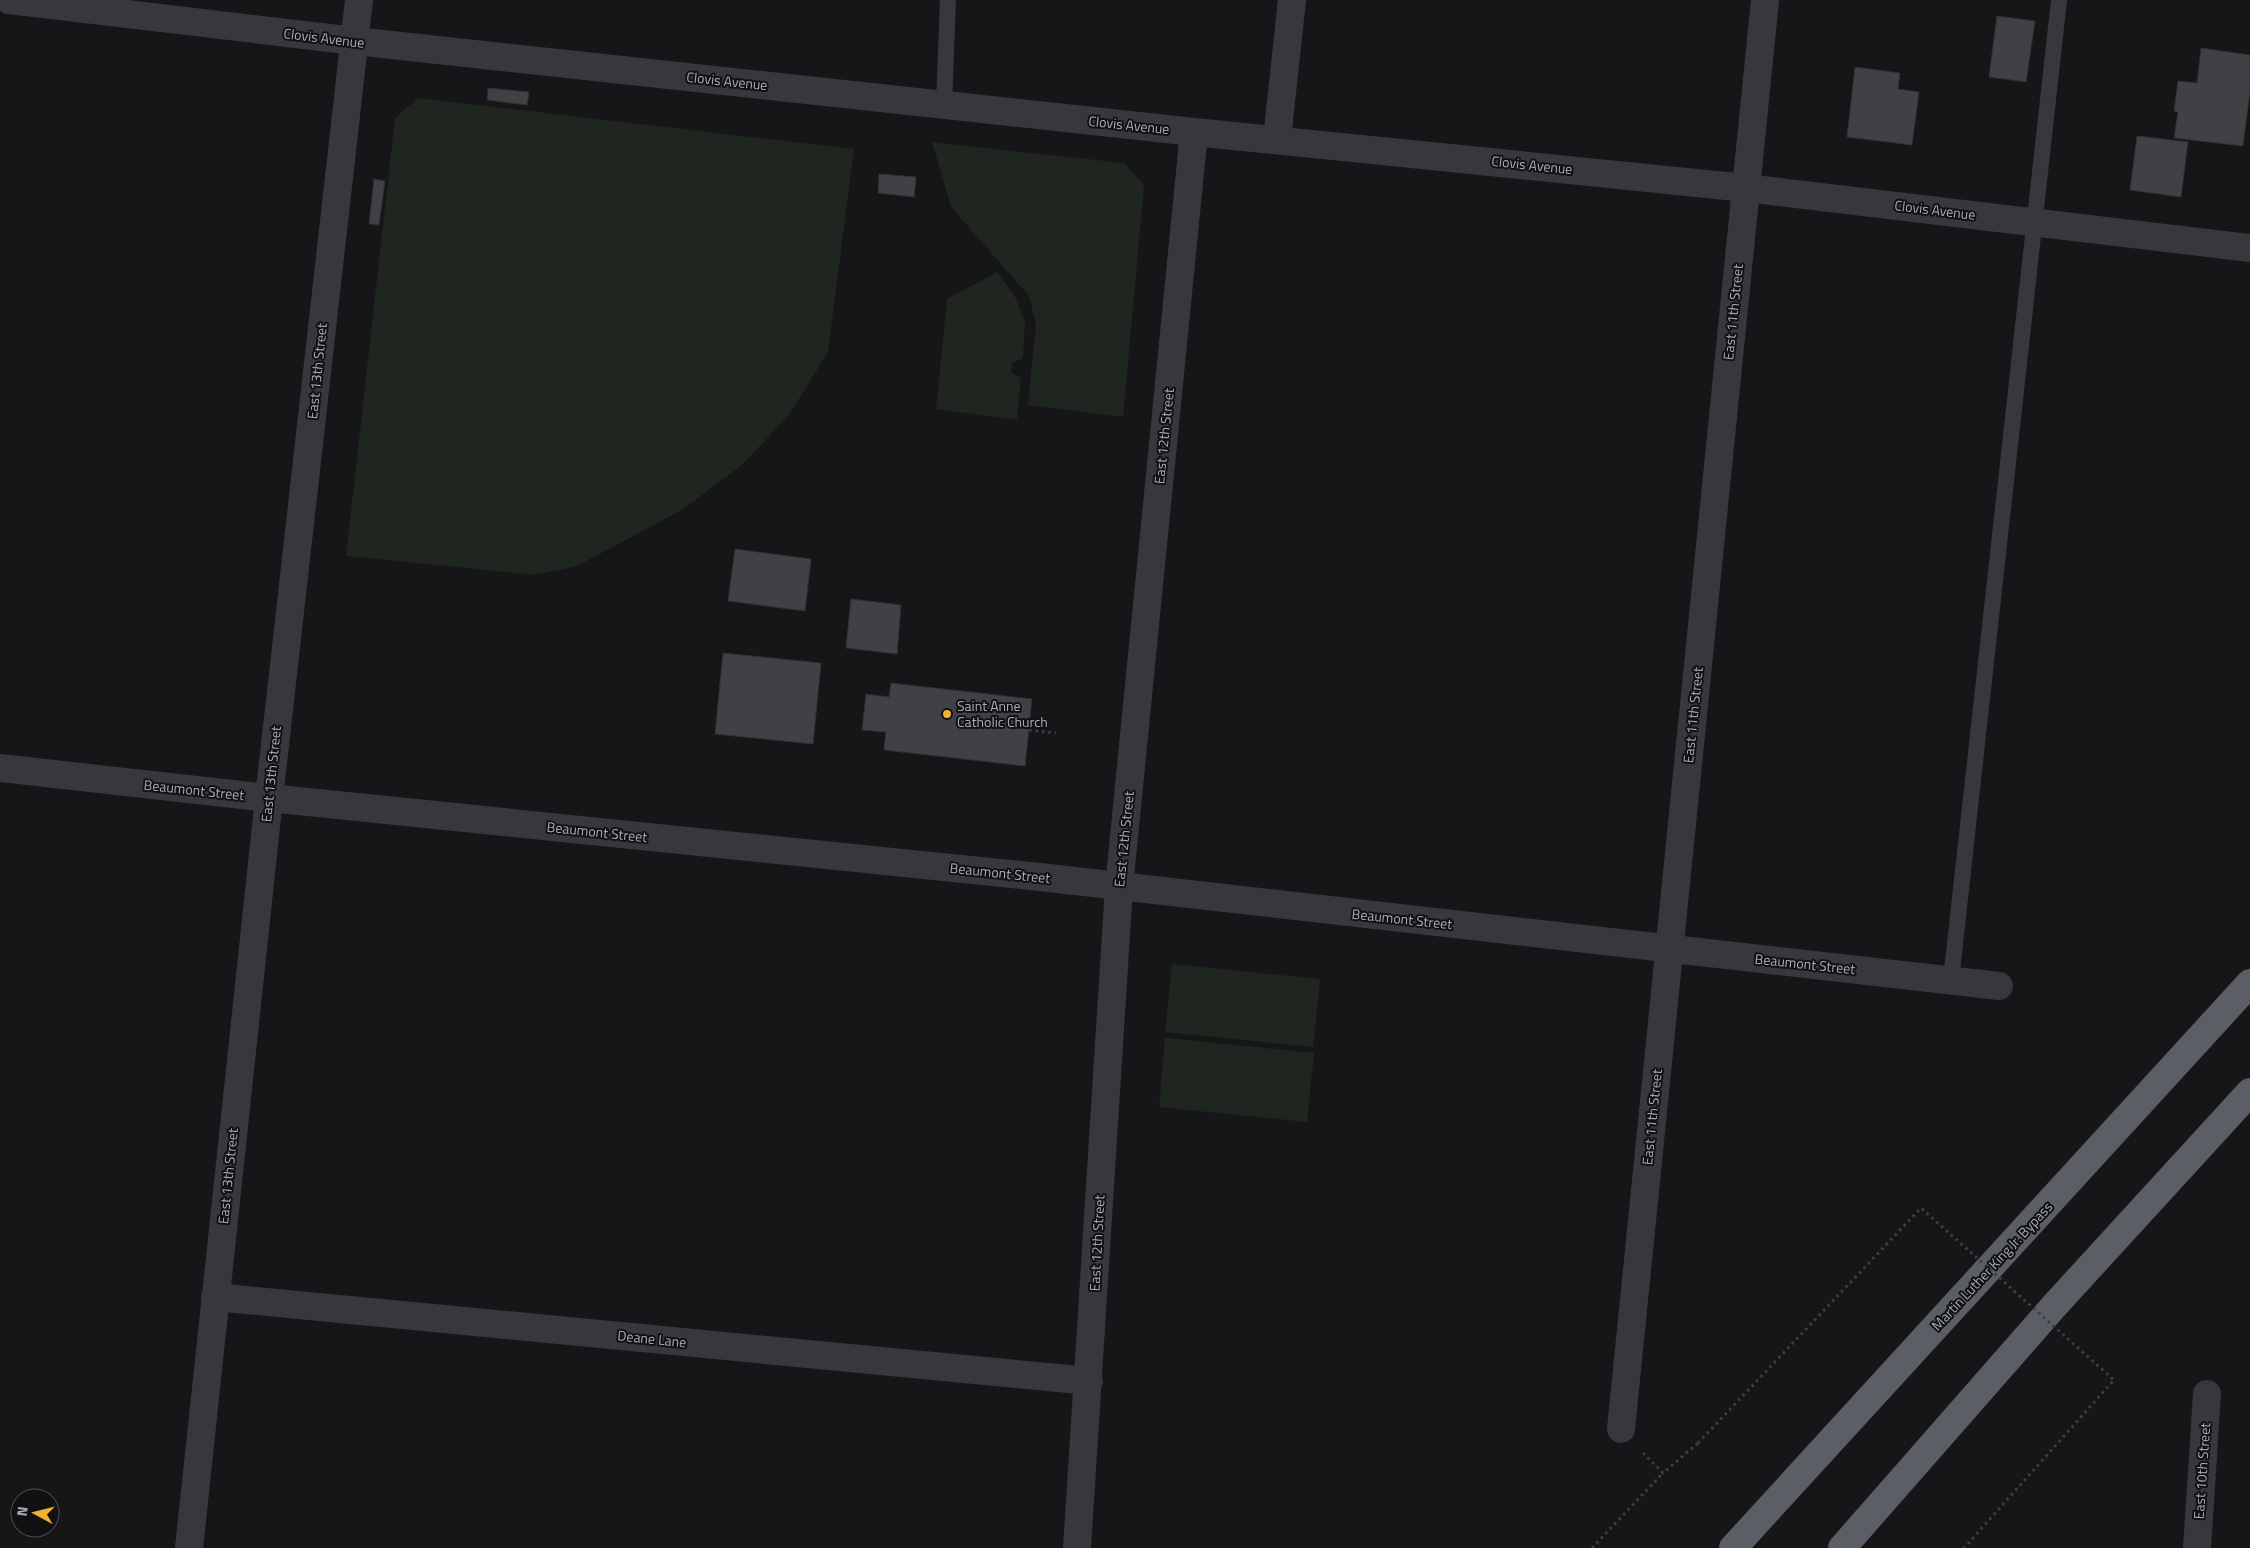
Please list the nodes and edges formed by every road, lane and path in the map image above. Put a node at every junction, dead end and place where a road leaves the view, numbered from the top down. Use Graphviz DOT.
graph roads {
  1 [pos="9,0"];
  2 [pos="359,0"];
  3 [pos="948,0"];
  4 [pos="1292,0"];
  5 [pos="1765,0"];
  6 [pos="2059,0"];
  7 [pos="355,41"];
  8 [pos="944,104"];
  9 [pos="1194,132"];
  10 [pos="1277,139"];
  11 [pos="1746,188"];
  12 [pos="2034,222"];
  13 [pos="2250,248"];
  14 [pos="1029,730"];
  15 [pos="1056,733"];
  16 [pos="0,768"];
  17 [pos="269,798"];
  18 [pos="1119,887"];
  19 [pos="1669,948"];
  20 [pos="1950,980"];
  21 [pos="2250,983"];
  22 [pos="1999,986"];
  23 [pos="2250,1092"];
  24 [pos="215,1297"];
  25 [pos="1089,1381"];
  26 [pos="2207,1394"];
  27 [pos="1621,1429"];
  28 [pos="1663,1473"];
  29 [pos="189,1548"];
  30 [pos="1077,1548"];
  31 [pos="1592,1548"];
  32 [pos="1733,1548"];
  33 [pos="1842,1548"];
  34 [pos="1964,1548"];
  35 [pos="2197,1548"];
  1 -- 7 [label="street, Clovis Avenue"];
  2 -- 7 [label="street, East 13th Street"];
  3 -- 8 [label="lane"];
  4 -- 10 [label="street"];
  5 -- 11 [label="street, East 11th Street"];
  6 -- 12 [label="lane"];
  7 -- 8 [label="street, Clovis Avenue"];
  7 -- 17 [label="street, East 13th Street"];
  8 -- 9 [label="street, Clovis Avenue"];
  9 -- 10 [label="street, Clovis Avenue"];
  9 -- 18 [label="street, East 12th Street"];
  10 -- 11 [label="street, Clovis Avenue"];
  11 -- 12 [label="street, Clovis Avenue"];
  11 -- 19 [label="street, East 11th Street"];
  12 -- 13 [label="street, Clovis Avenue"];
  12 -- 20 [label="lane"];
  14 -- 15 [label="path"];
  16 -- 17 [label="street, Beaumont Street"];
  17 -- 18 [label="street, Beaumont Street"];
  17 -- 24 [label="street, East 13th Street"];
  18 -- 19 [label="street, Beaumont Street"];
  18 -- 25 [label="street, East 12th Street"];
  19 -- 20 [label="street, Beaumont Street"];
  19 -- 27 [label="street, East 11th Street"];
  20 -- 22 [label="street, Beaumont Street"];
  21 -- 32 [label="highway, Martin Luther King Jr. Bypass"];
  23 -- 33 [label="highway"];
  24 -- 25 [label="street, Deane Lane"];
  24 -- 29 [label="street, East 13th Street"];
  25 -- 30 [label="street, East 12th Street"];
  26 -- 35 [label="street, East 10th Street"];
  27 -- 28 [label="path"];
  28 -- 31 [label="path"];
  28 -- 34 [label="path, bridge"];
}
